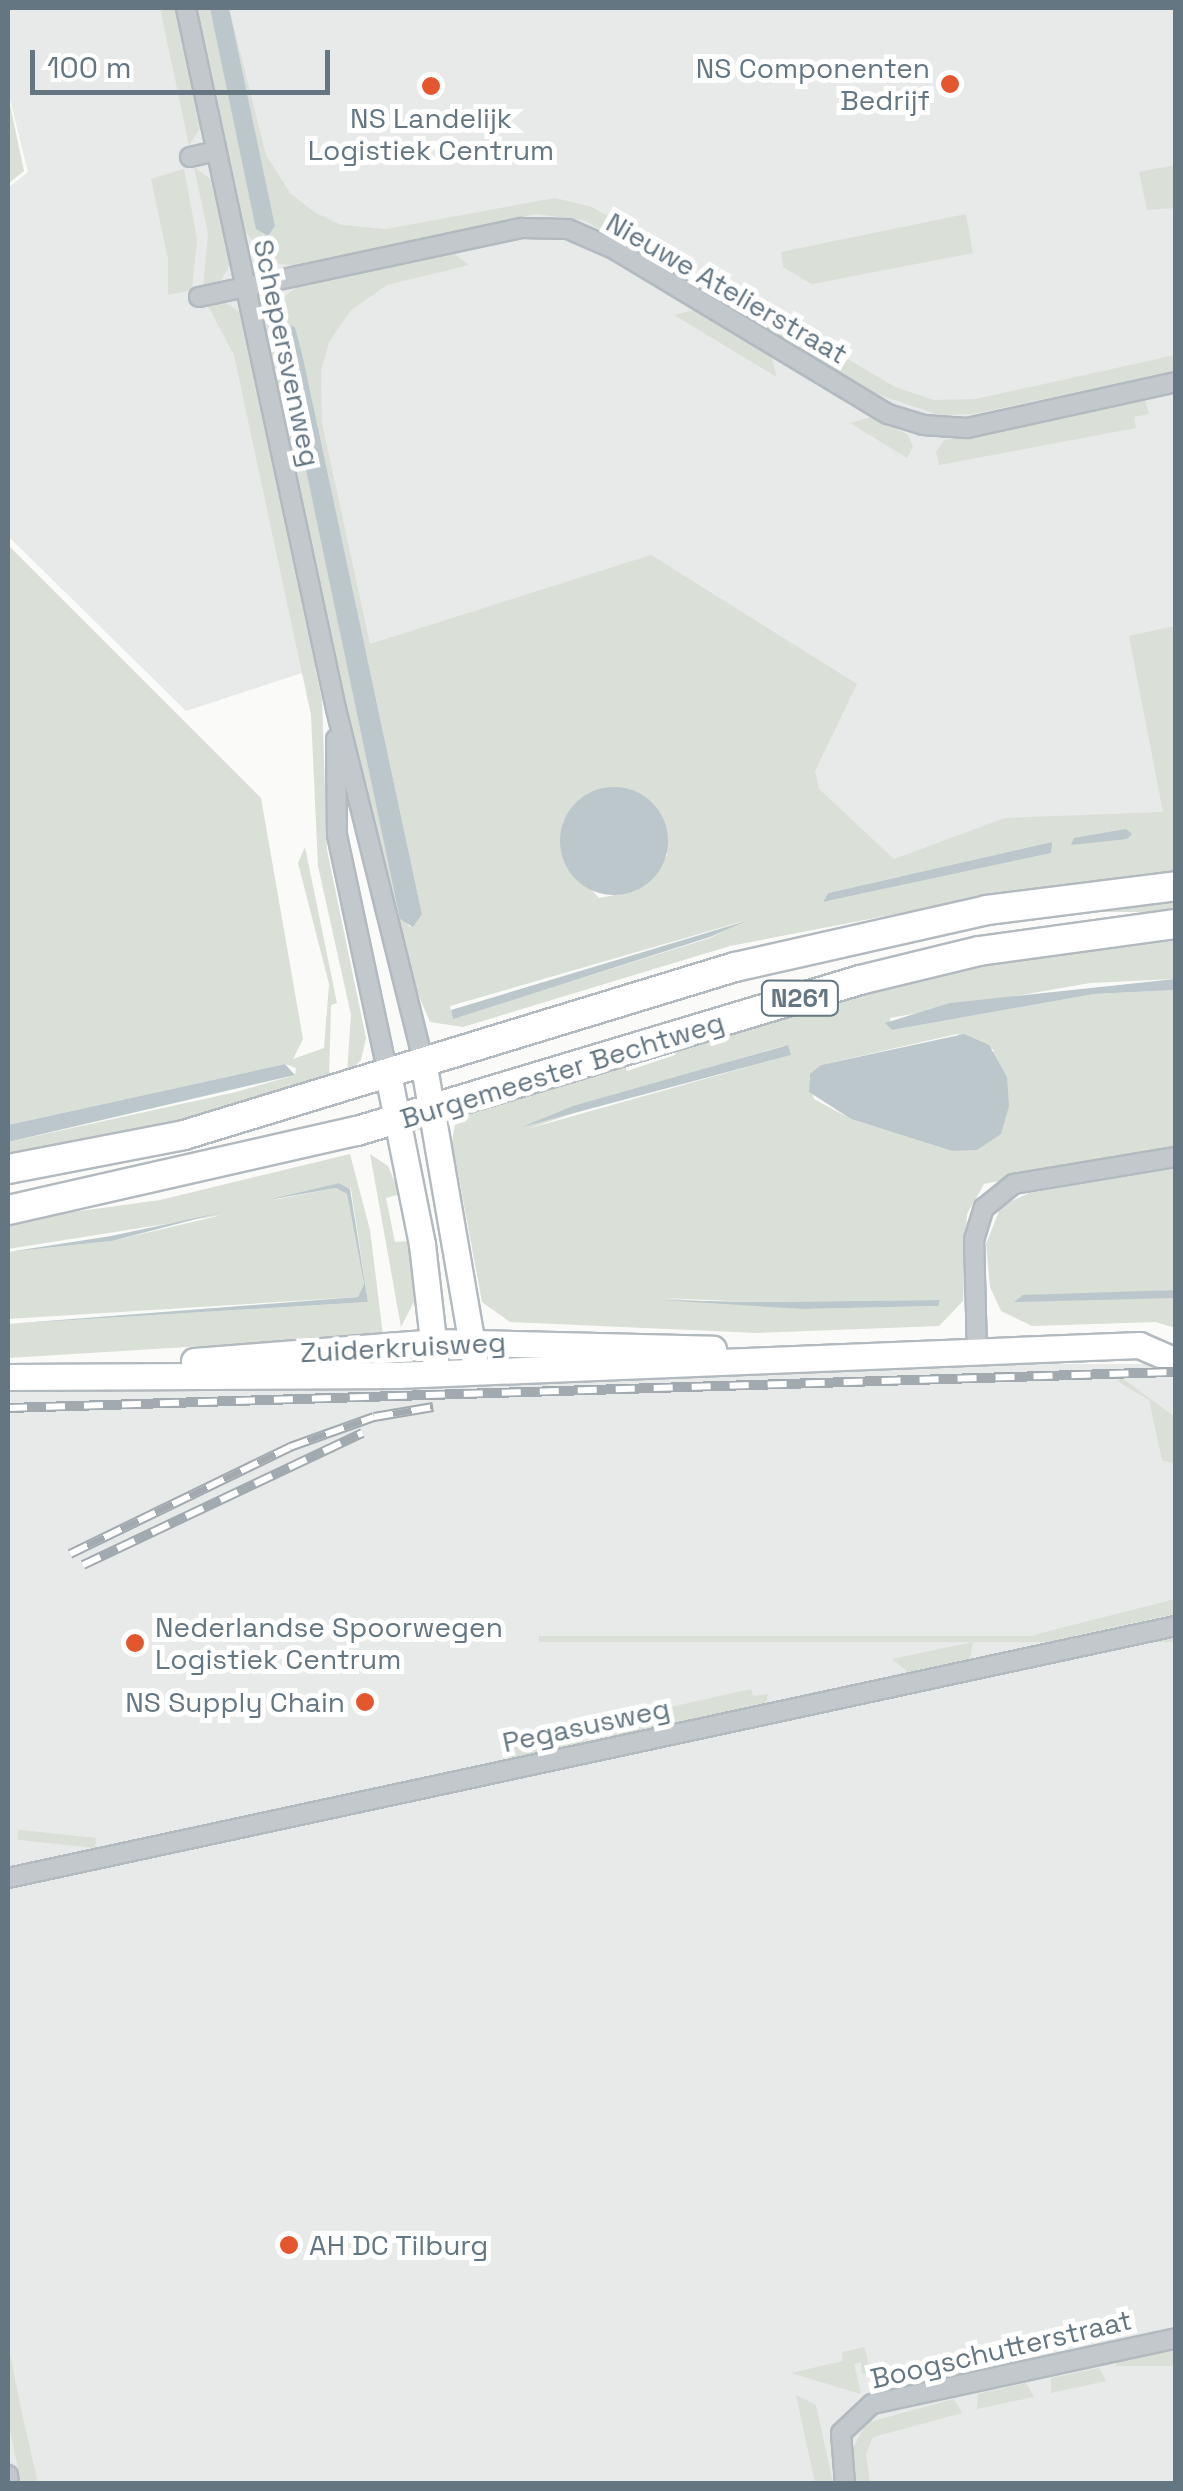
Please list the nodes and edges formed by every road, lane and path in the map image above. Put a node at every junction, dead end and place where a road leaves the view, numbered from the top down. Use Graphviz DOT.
graph roads {
  1 [pos="186,8"];
  2 [pos="216,152"];
  3 [pos="190,156"];
  4 [pos="244,287"];
  5 [pos="198,297"];
  6 [pos="1176,382"];
  7 [pos="336,709"];
  8 [pos="1176,886"];
  9 [pos="1176,924"];
  10 [pos="423,1061"];
  11 [pos="388,1074"];
  12 [pos="433,1110"];
  13 [pos="398,1120"];
  14 [pos="1176,1157"];
  15 [pos="8,1170"];
  16 [pos="8,1210"];
  17 [pos="434,1342"];
  18 [pos="473,1342"];
  19 [pos="977,1352"];
  20 [pos="798,1356"];
  21 [pos="1176,1361"];
  22 [pos="476,1372"];
  23 [pos="436,1373"];
  24 [pos="8,1376"];
  25 [pos="1176,1626"];
  26 [pos="8,1878"];
  27 [pos="1176,2338"];
  28 [pos="8,2476"];
  29 [pos="9,2484"];
  30 [pos="845,2484"];
  1 -- 2 [label="street, Schepersvenweg"];
  2 -- 3 [label="street"];
  2 -- 4 [label="street, Schepersvenweg"];
  4 -- 5 [label="street, Nieuwe Atelierstraat"];
  4 -- 6 [label="street, Nieuwe Atelierstraat"];
  4 -- 7 [label="street, Schepersvenweg"];
  7 -- 10 [label="street, Schepersvenweg"];
  7 -- 11 [label="street, Schepersvenweg"];
  8 -- 10 [label="main road, Burgemeester Bechtweg / N261"];
  9 -- 12 [label="main road, Burgemeester Bechtweg / N261"];
  10 -- 11 [label="main road, Burgemeester Bechtweg / N261"];
  10 -- 12 [label="street"];
  11 -- 13 [label="street"];
  11 -- 15 [label="main road, Burgemeester Bechtweg / N261"];
  12 -- 13 [label="main road, Burgemeester Bechtweg / N261"];
  12 -- 18 [label="street"];
  13 -- 16 [label="main road, Burgemeester Bechtweg / N261"];
  13 -- 17 [label="street"];
  14 -- 19 [label="street"];
  17 -- 18 [label="street, Zuiderkruisweg"];
  17 -- 23 [label="street"];
  17 -- 24 [label="street, Zuiderkruisweg"];
  18 -- 20 [label="street, Zuiderkruisweg"];
  18 -- 22 [label="street"];
  19 -- 20 [label="street, Zuiderkruisweg"];
  19 -- 21 [label="street, Zuiderkruisweg"];
  20 -- 22 [label="street, Zuiderkruisweg"];
  22 -- 23 [label="street, Zuiderkruisweg"];
  23 -- 24 [label="street, Zuiderkruisweg"];
  25 -- 26 [label="street, Pegasusweg"];
  27 -- 30 [label="street, Boogschutterstraat"];
  28 -- 29 [label="street"];
}
